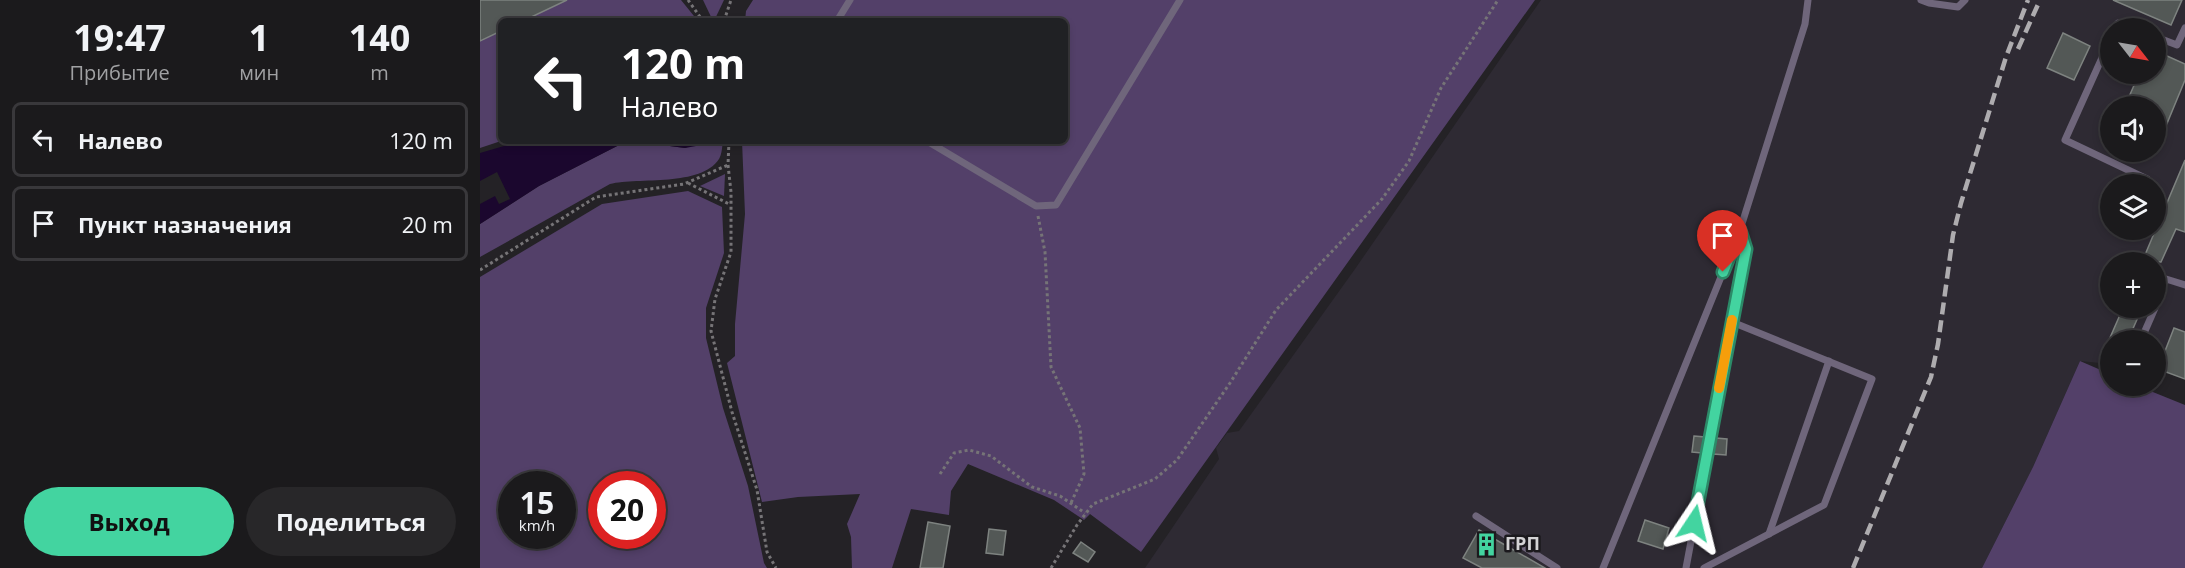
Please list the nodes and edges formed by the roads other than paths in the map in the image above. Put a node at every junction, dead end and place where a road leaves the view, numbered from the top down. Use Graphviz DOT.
graph roads {
  1 [pos="850,0"];
  2 [pos="1180,0"];
  3 [pos="1808,0"];
  4 [pos="1921,0"];
  5 [pos="1965,0"];
  6 [pos="839,18"];
  7 [pos="2185,28"];
  8 [pos="2166,41"];
  9 [pos="2100,62"];
  10 [pos="932,144"];
  11 [pos="2136,174"];
  12 [pos="1740,230"];
  13 [pos="2166,279"];
  14 [pos="2185,285"];
  15 [pos="1732,322"];
  16 [pos="1828,361"];
  17 [pos="1476,516"];
  18 [pos="1769,534"];
  19 [pos="1557,568"];
  20 [pos="1603,568"];
  21 [pos="1686,568"];
  22 [pos="1704,568"];
  1 -- 6 [label="lane"];
  2 -- 10 [label="lane"];
  3 -- 12 [label="lane"];
  4 -- 5 [label="lane"];
  7 -- 8 [label="lane"];
  9 -- 11 [label="lane"];
  12 -- 15 [label="lane"];
  12 -- 20 [label="lane"];
  13 -- 14 [label="lane"];
  15 -- 16 [label="lane"];
  15 -- 21 [label="lane"];
  16 -- 18 [label="lane"];
  16 -- 18 [label="lane"];
  17 -- 19 [label="lane"];
  18 -- 22 [label="lane"];
}
